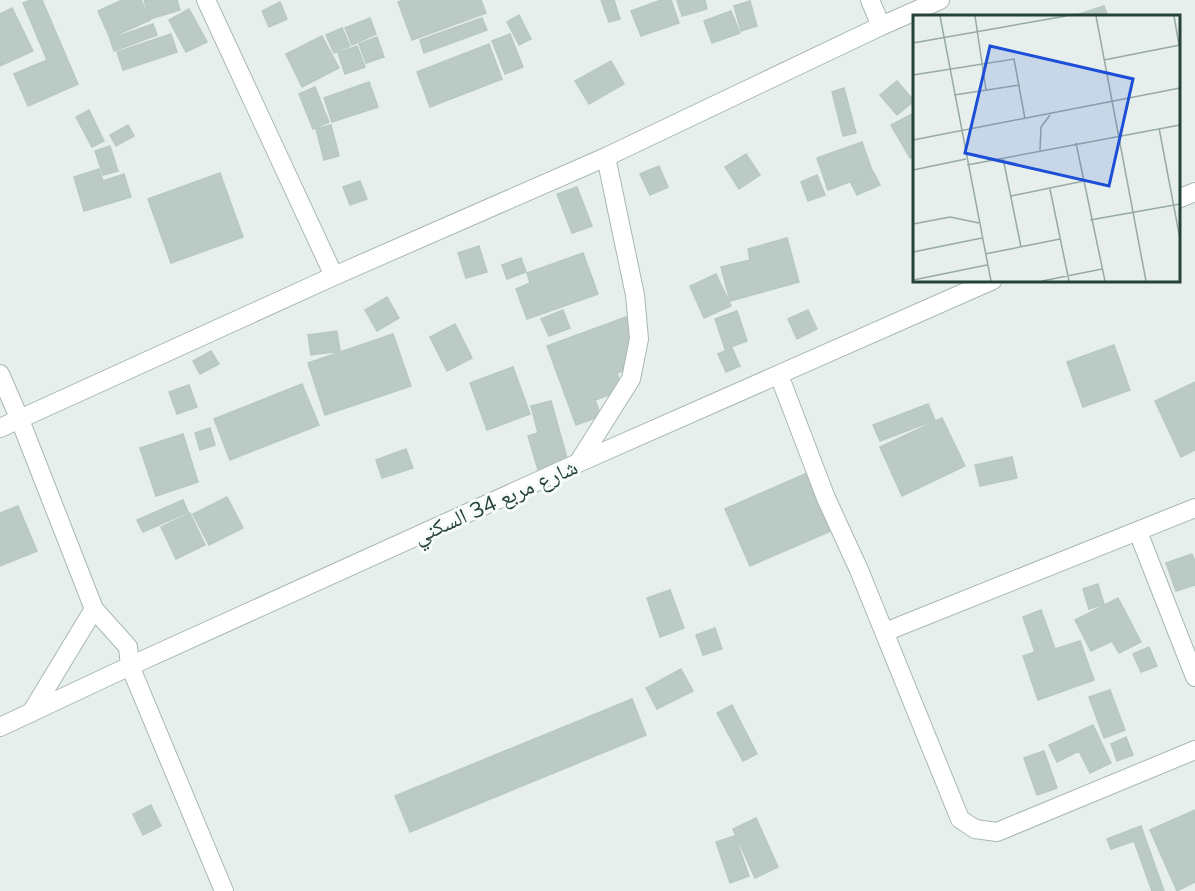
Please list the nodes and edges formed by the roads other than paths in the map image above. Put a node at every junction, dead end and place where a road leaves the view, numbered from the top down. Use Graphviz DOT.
graph roads {
  1 [pos="206,0"];
  2 [pos="870,0"];
  3 [pos="940,0"];
  4 [pos="881,26"];
  5 [pos="606,157"];
  6 [pos="1195,192"];
  7 [pos="1180,199"];
  8 [pos="334,276"];
  9 [pos="988,282"];
  10 [pos="0,374"];
  11 [pos="778,375"];
  12 [pos="20,420"];
  13 [pos="0,428"];
  14 [pos="578,463"];
  15 [pos="1195,508"];
  16 [pos="1138,532"];
  17 [pos="94,609"];
  18 [pos="885,632"];
  19 [pos="130,666"];
  20 [pos="1195,677"];
  21 [pos="31,713"];
  22 [pos="0,727"];
  23 [pos="1195,750"];
  24 [pos="224,891"];
  1 -- 8 [label="street"];
  2 -- 4 [label="street"];
  3 -- 4 [label="street"];
  4 -- 5 [label="street"];
  5 -- 8 [label="street"];
  5 -- 14 [label="street"];
  6 -- 7 [label="street"];
  8 -- 12 [label="street"];
  9 -- 11 [label="street, شارع مربع 34 السكني"];
  10 -- 12 [label="street"];
  11 -- 14 [label="street, شارع مربع 34 السكني"];
  11 -- 18 [label="street"];
  12 -- 13 [label="street"];
  12 -- 17 [label="street"];
  14 -- 19 [label="street, شارع مربع 34 السكني"];
  15 -- 16 [label="street"];
  16 -- 18 [label="street"];
  16 -- 20 [label="street"];
  17 -- 19 [label="street"];
  17 -- 21 [label="street"];
  18 -- 23 [label="street"];
  19 -- 21 [label="street, شارع مربع 34 السكني"];
  19 -- 24 [label="street"];
  21 -- 22 [label="street, شارع مربع 34 السكني"];
}
